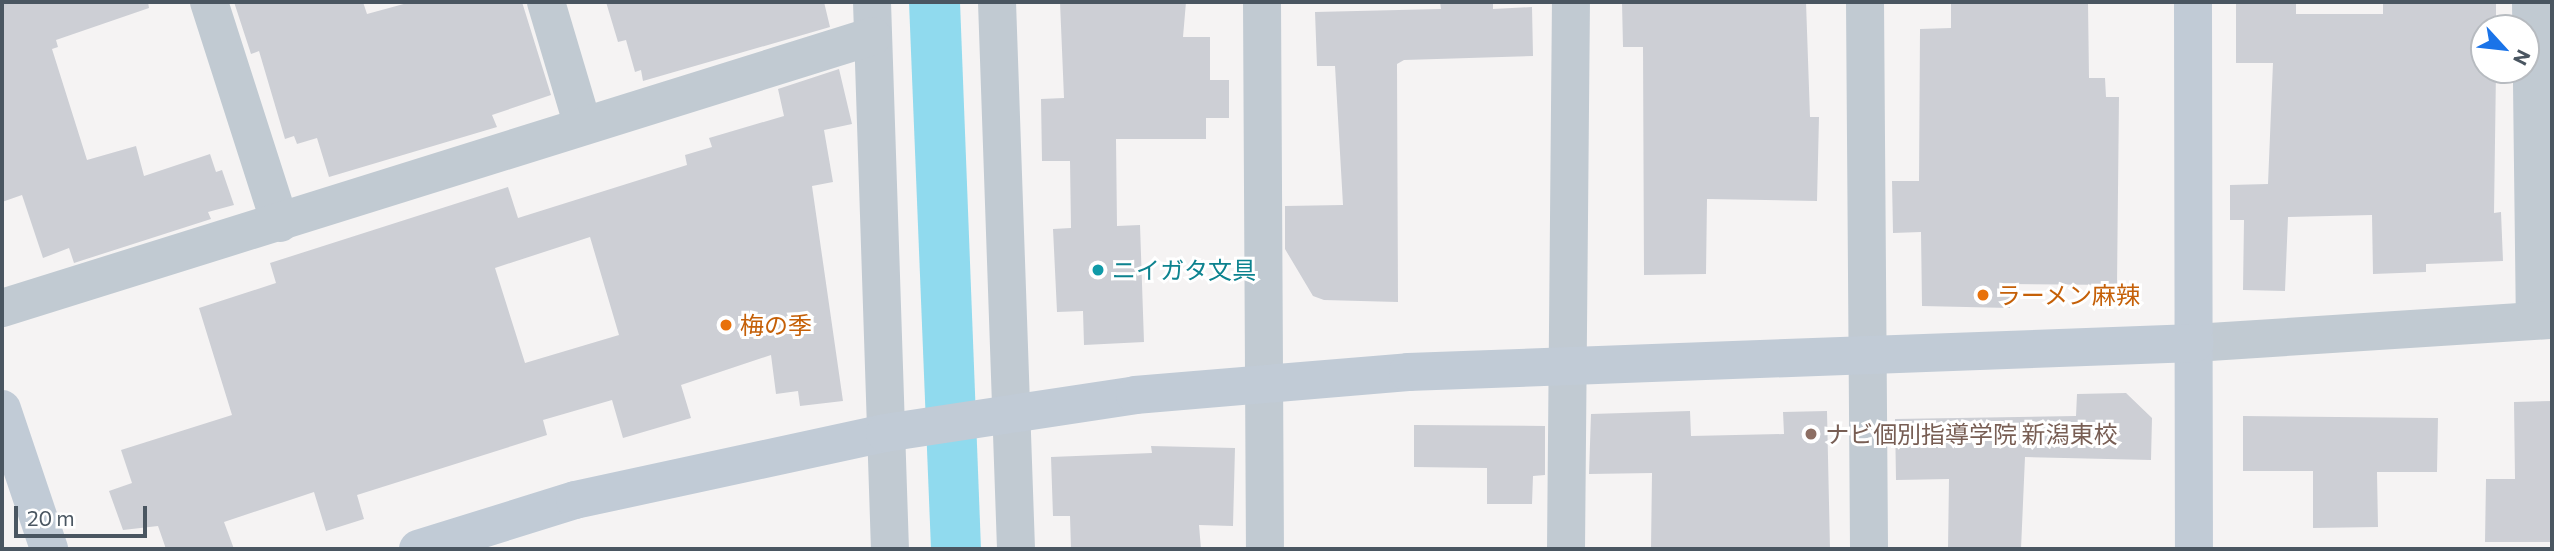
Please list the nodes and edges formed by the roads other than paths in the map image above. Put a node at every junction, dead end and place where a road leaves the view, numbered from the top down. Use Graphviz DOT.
graph roads {
  1 [pos="209,2"];
  2 [pos="545,2"];
  3 [pos="997,2"];
  4 [pos="1262,2"];
  5 [pos="1572,2"];
  6 [pos="1865,2"];
  7 [pos="2193,2"];
  8 [pos="2531,2"];
  9 [pos="872,19"];
  10 [pos="583,126"];
  11 [pos="280,223"];
  12 [pos="2,308"];
  13 [pos="2544,320"];
  14 [pos="2194,343"];
  15 [pos="1868,356"];
  16 [pos="1568,367"];
  17 [pos="1265,383"];
  18 [pos="2,409"];
  19 [pos="996,416"];
  20 [pos="902,429"];
  21 [pos="49,549"];
  22 [pos="418,549"];
  23 [pos="890,549"];
  24 [pos="1016,549"];
  25 [pos="1265,549"];
  26 [pos="1566,549"];
  27 [pos="1869,549"];
  28 [pos="2194,549"];
  1 -- 11 [label="street"];
  2 -- 10 [label="street"];
  3 -- 19 [label="street"];
  4 -- 17 [label="street"];
  5 -- 16 [label="street"];
  6 -- 15 [label="street"];
  7 -- 14 [label="street"];
  8 -- 13 [label="street"];
  9 -- 10 [label="street"];
  9 -- 20 [label="street"];
  10 -- 11 [label="street"];
  11 -- 12 [label="street"];
  13 -- 14 [label="street"];
  14 -- 15 [label="street"];
  14 -- 28 [label="street"];
  15 -- 16 [label="street"];
  15 -- 27 [label="street"];
  16 -- 17 [label="street"];
  16 -- 26 [label="street"];
  17 -- 19 [label="street"];
  17 -- 25 [label="street"];
  18 -- 21 [label="street"];
  19 -- 20 [label="street"];
  19 -- 24 [label="street"];
  20 -- 22 [label="street"];
  20 -- 23 [label="street"];
}
